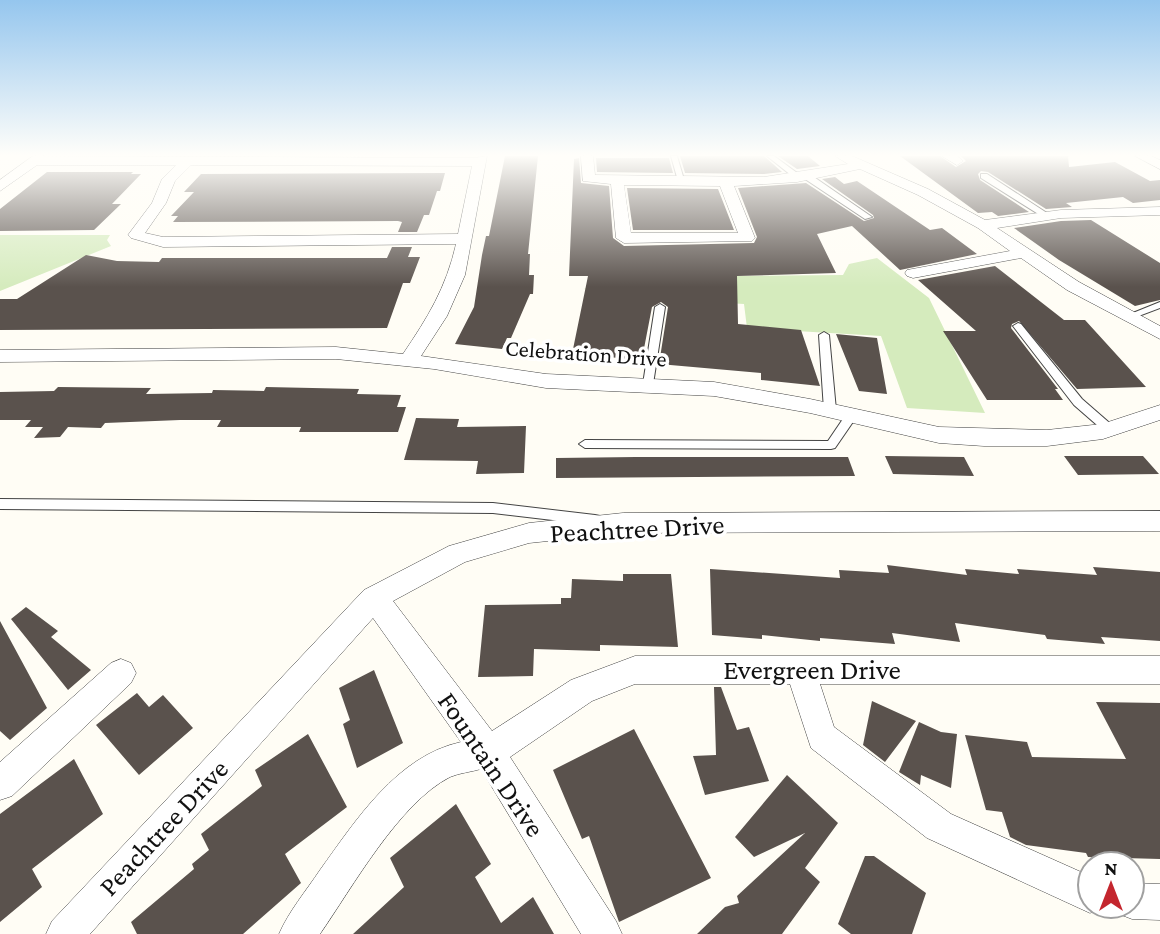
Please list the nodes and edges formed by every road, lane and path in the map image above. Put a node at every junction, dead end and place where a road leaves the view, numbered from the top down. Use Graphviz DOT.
graph roads {
  1 [pos="160,200"];
  2 [pos="472,200"];
  3 [pos="619,200"];
  4 [pos="732,200"];
  5 [pos="839,200"];
  6 [pos="937,200"];
  7 [pos="1021,200"];
  8 [pos="1160,211"];
  9 [pos="1046,215"];
  10 [pos="868,217"];
  11 [pos="983,225"];
  12 [pos="136,235"];
  13 [pos="464,239"];
  14 [pos="1023,253"];
  15 [pos="913,273"];
  16 [pos="1160,305"];
  17 [pos="660,307"];
  18 [pos="1128,317"];
  19 [pos="1018,326"];
  20 [pos="1160,333"];
  21 [pos="824,335"];
  22 [pos="0,356"];
  23 [pos="408,360"];
  24 [pos="648,384"];
  25 [pos="830,410"];
  26 [pos="1160,412"];
  27 [pos="851,416"];
  28 [pos="1109,429"];
  29 [pos="585,444"];
  30 [pos="0,504"];
  31 [pos="1160,522"];
  32 [pos="623,523"];
  33 [pos="374,598"];
  34 [pos="800,669"];
  35 [pos="1160,670"];
  36 [pos="121,673"];
  37 [pos="489,753"];
  38 [pos="2,777"];
  39 [pos="1076,889"];
  40 [pos="65,934"];
  41 [pos="298,934"];
  42 [pos="603,934"];
  1 -- 12 [label="street"];
  2 -- 13 [label="street"];
  3 -- 4 [label="street"];
  5 -- 10 [label="lane"];
  6 -- 11 [label="street"];
  7 -- 9 [label="lane"];
  8 -- 9 [label="street"];
  9 -- 11 [label="street"];
  11 -- 14 [label="street"];
  12 -- 13 [label="street"];
  13 -- 23 [label="street"];
  14 -- 15 [label="street"];
  14 -- 18 [label="street"];
  16 -- 18 [label="lane"];
  17 -- 24 [label="lane"];
  18 -- 20 [label="street"];
  19 -- 28 [label="lane"];
  21 -- 25 [label="lane"];
  22 -- 23 [label="street, Celebration Drive"];
  23 -- 24 [label="street, Celebration Drive"];
  24 -- 25 [label="street, Celebration Drive"];
  25 -- 27 [label="street, Celebration Drive"];
  26 -- 28 [label="street, Celebration Drive"];
  27 -- 28 [label="street, Celebration Drive"];
  27 -- 29 [label="lane"];
  30 -- 32 [label="lane"];
  31 -- 32 [label="street, Peachtree Drive"];
  32 -- 33 [label="street, Peachtree Drive"];
  33 -- 37 [label="street, Fountain Drive"];
  33 -- 40 [label="street, Peachtree Drive"];
  34 -- 35 [label="street, Evergreen Drive"];
  34 -- 37 [label="street, Evergreen Drive"];
  34 -- 39 [label="street"];
  36 -- 38 [label="street"];
  37 -- 41 [label="street"];
  37 -- 42 [label="street, Fountain Drive"];
}
